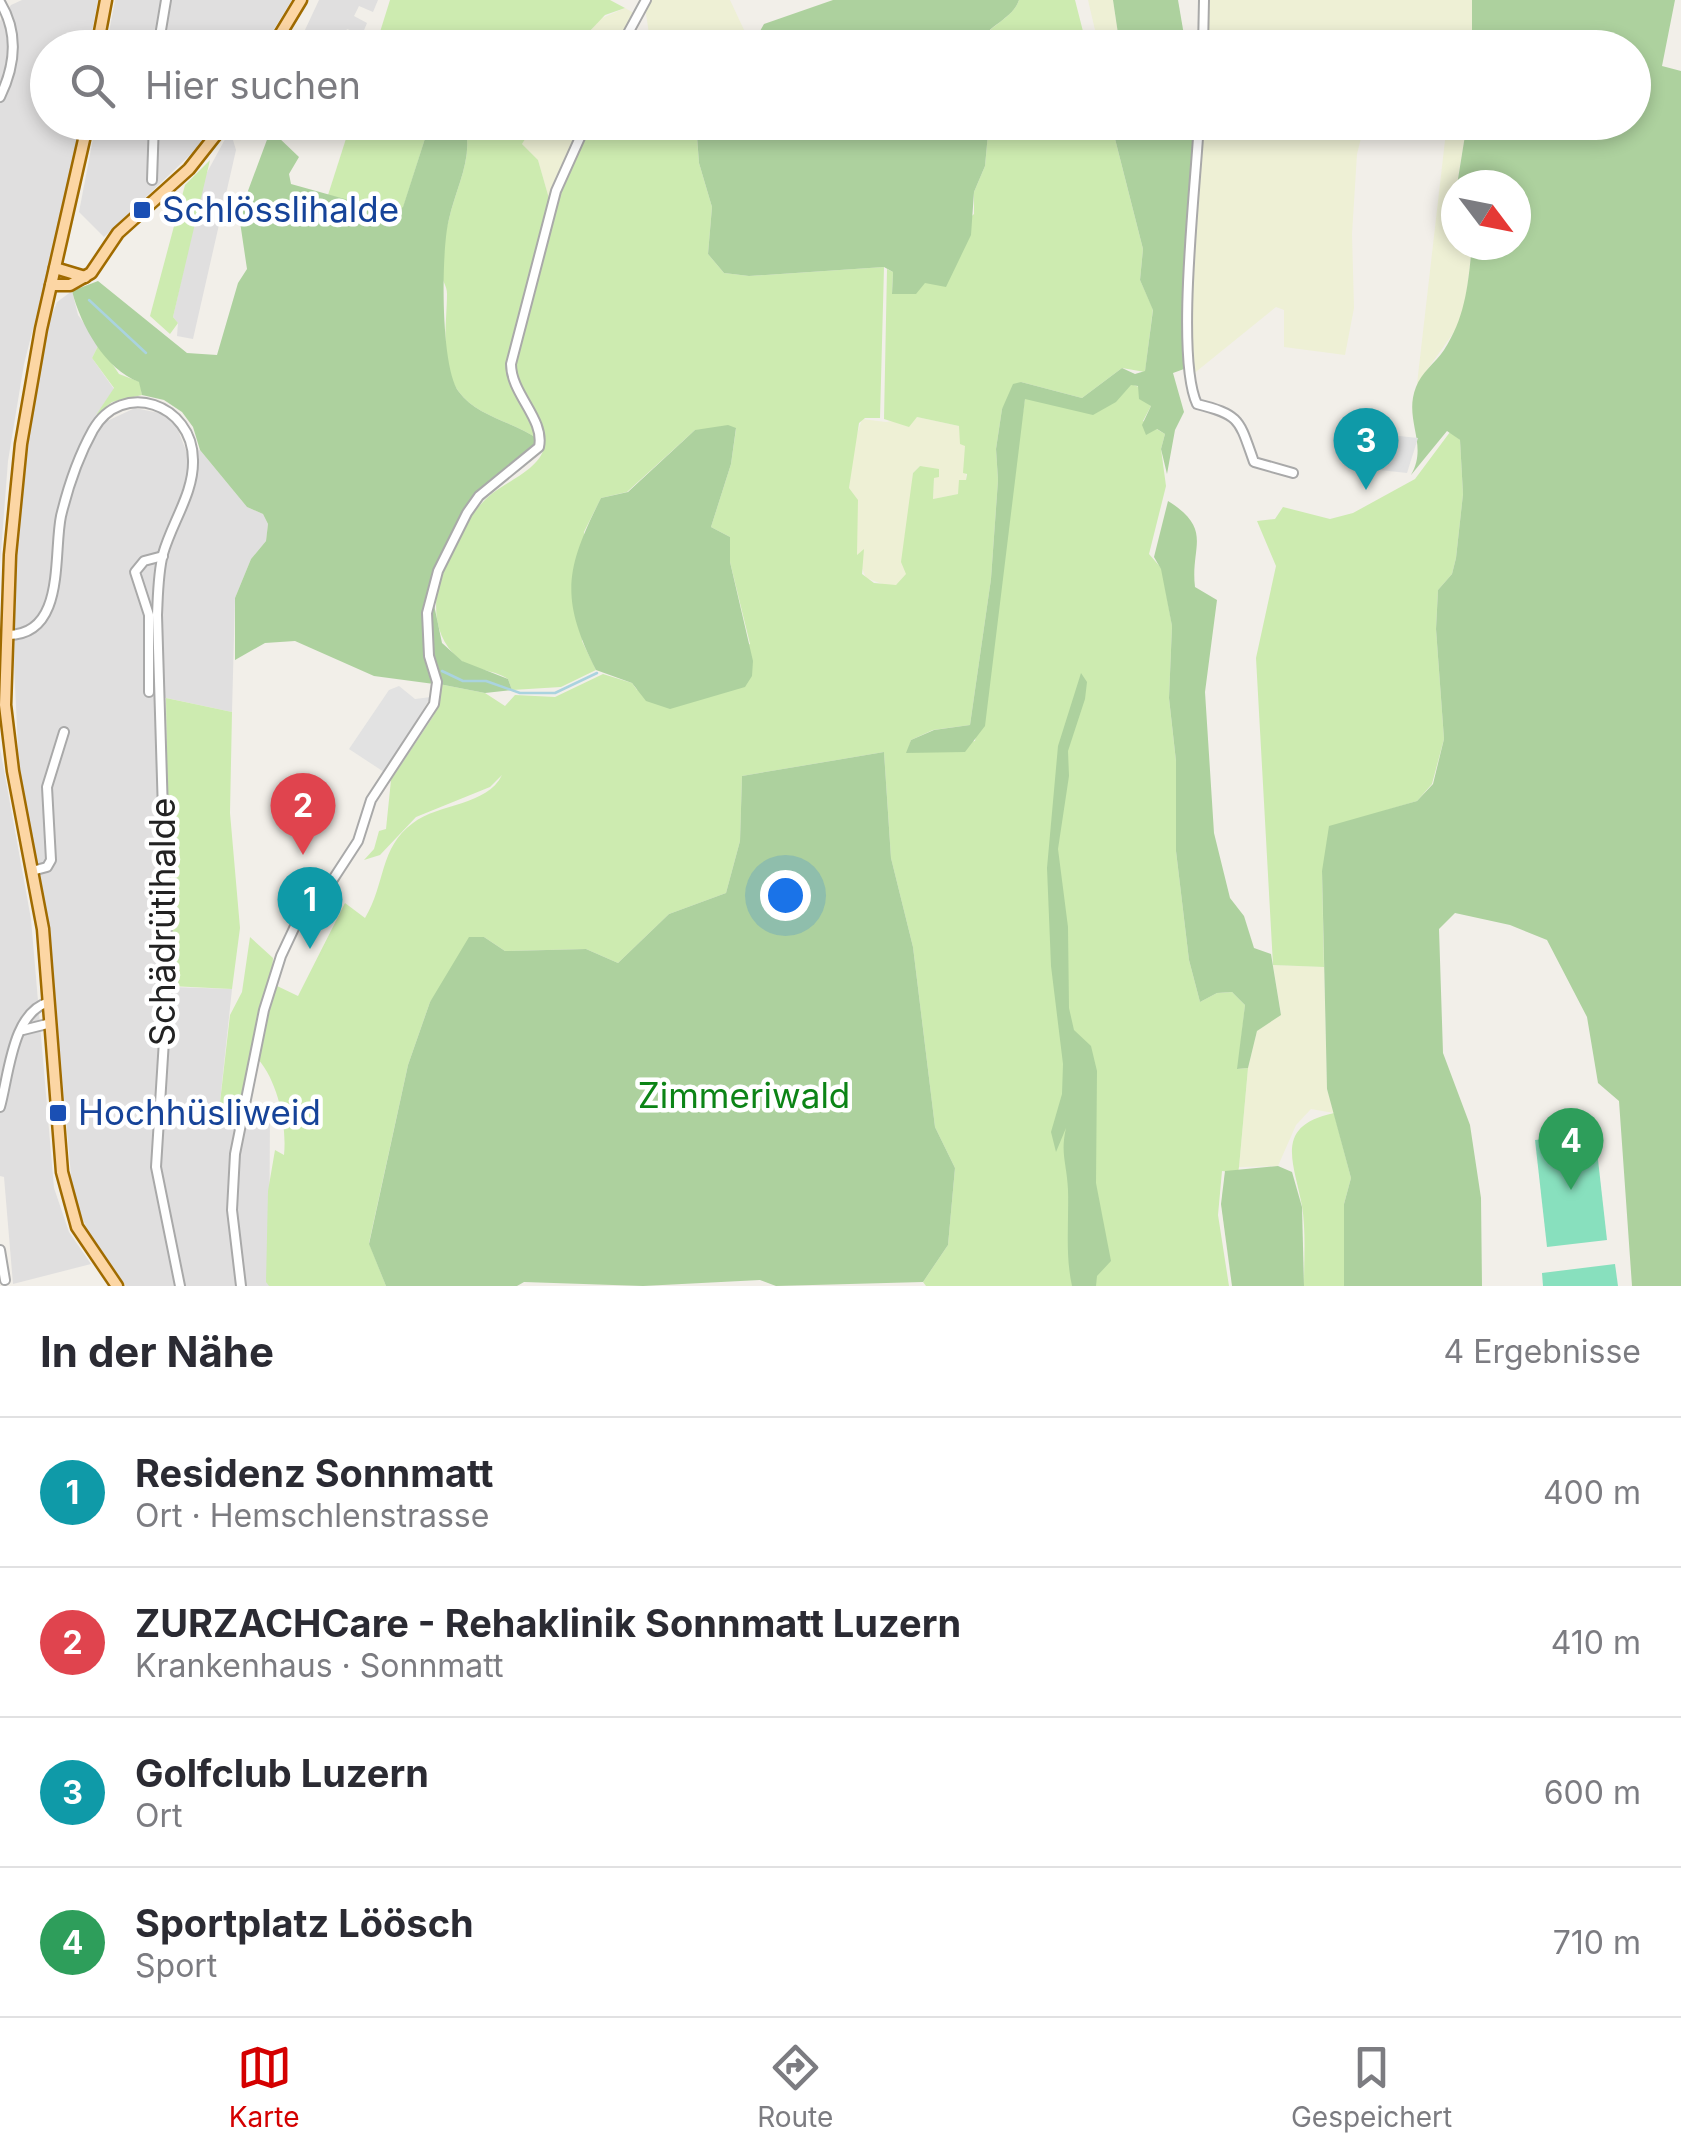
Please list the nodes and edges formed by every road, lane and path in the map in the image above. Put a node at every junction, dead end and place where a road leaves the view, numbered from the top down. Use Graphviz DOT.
graph roads {
  1 [pos="106,0"];
  2 [pos="166,0"];
  3 [pos="301,0"];
  4 [pos="646,0"];
  5 [pos="1204,0"];
  6 [pos="0,2"];
  7 [pos="100,30"];
  8 [pos="161,30"];
  9 [pos="283,30"];
  10 [pos="630,30"];
  11 [pos="1203,30"];
  12 [pos="0,98"];
  13 [pos="84,140"];
  14 [pos="153,140"];
  15 [pos="212,140"];
  16 [pos="579,140"];
  17 [pos="1198,140"];
  18 [pos="152,180"];
  19 [pos="55,268"];
  20 [pos="85,277"];
  21 [pos="51,285"];
  22 [pos="1293,472"];
  23 [pos="162,556"];
  24 [pos="8,636"];
  25 [pos="148,692"];
  26 [pos="3,725"];
  27 [pos="64,732"];
  28 [pos="32,871"];
  29 [pos="50,1002"];
  30 [pos="52,1023"];
  31 [pos="23,1030"];
  32 [pos="0,1107"];
  33 [pos="0,1250"];
  34 [pos="5,1280"];
  35 [pos="117,1286"];
  36 [pos="180,1286"];
  37 [pos="241,1286"];
  1 -- 7 [label="main road"];
  2 -- 8 [label="street"];
  3 -- 9 [label="main road"];
  4 -- 10 [label="street"];
  5 -- 11 [label="street"];
  6 -- 12 [label="street"];
  13 -- 19 [label="main road"];
  14 -- 18 [label="street"];
  15 -- 20 [label="main road"];
  16 -- 37 [label="street"];
  17 -- 22 [label="street"];
  19 -- 20 [label="main road"];
  19 -- 21 [label="main road"];
  20 -- 21 [label="main road"];
  21 -- 24 [label="main road"];
  23 -- 24 [label="street, Schädrütihalde"];
  23 -- 25 [label="street, Schädrütihalde"];
  23 -- 36 [label="street, Schädrütihalde"];
  24 -- 26 [label="main road"];
  26 -- 28 [label="main road"];
  27 -- 28 [label="street"];
  28 -- 29 [label="main road"];
  29 -- 30 [label="main road"];
  29 -- 31 [label="street"];
  30 -- 31 [label="street"];
  30 -- 35 [label="main road"];
  31 -- 32 [label="street"];
  33 -- 34 [label="street"];
}
